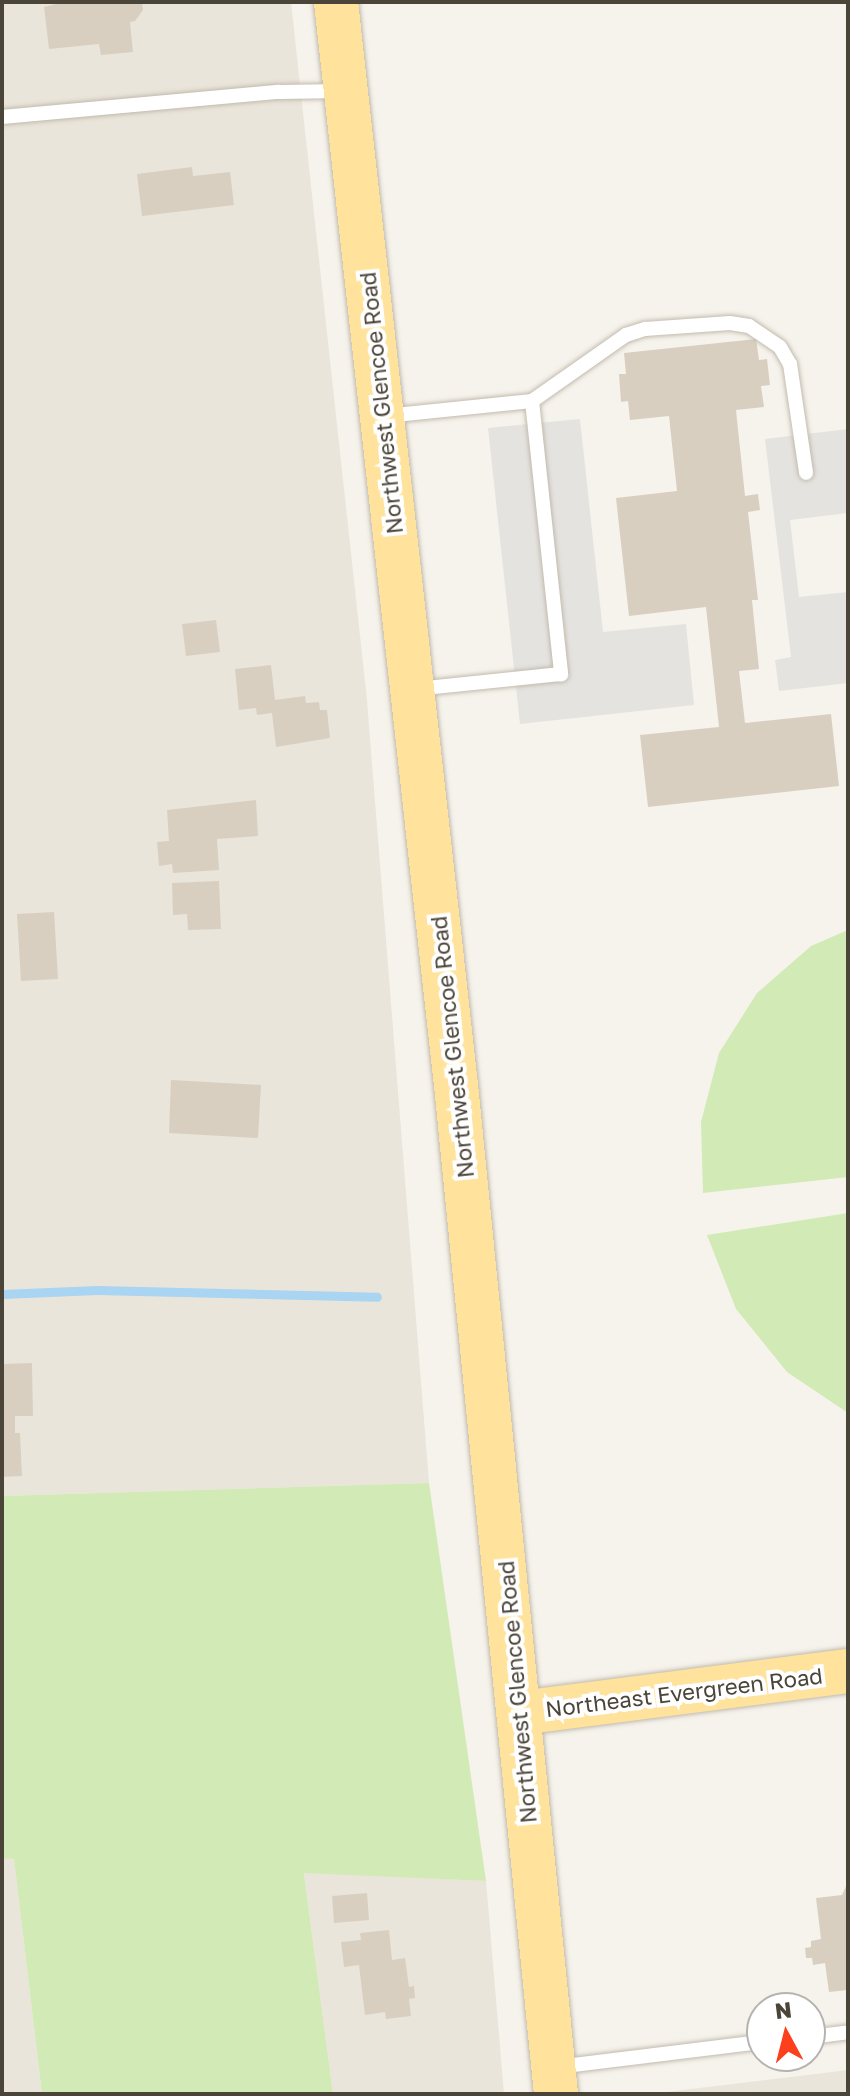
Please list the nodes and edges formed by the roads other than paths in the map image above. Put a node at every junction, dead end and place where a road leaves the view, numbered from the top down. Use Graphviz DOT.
graph roads {
  1 [pos="336,2"];
  2 [pos="346,91"];
  3 [pos="2,117"];
  4 [pos="532,401"];
  5 [pos="382,416"];
  6 [pos="806,473"];
  7 [pos="413,690"];
  8 [pos="848,1671"];
  9 [pos="520,1713"];
  10 [pos="848,2032"];
  11 [pos="826,2035"];
  12 [pos="746,2045"];
  13 [pos="554,2080"];
  1 -- 2 [label="main road, Northwest Glencoe Road"];
  2 -- 3 [label="lane"];
  2 -- 5 [label="main road, Northwest Glencoe Road"];
  4 -- 5 [label="lane"];
  4 -- 6 [label="lane"];
  4 -- 7 [label="lane"];
  5 -- 7 [label="main road, Northwest Glencoe Road"];
  7 -- 9 [label="main road, Northwest Glencoe Road"];
  8 -- 9 [label="main road, Northeast Evergreen Road"];
  9 -- 13 [label="main road, Northwest Glencoe Road"];
  10 -- 11 [label="lane"];
  12 -- 13 [label="lane"];
}
